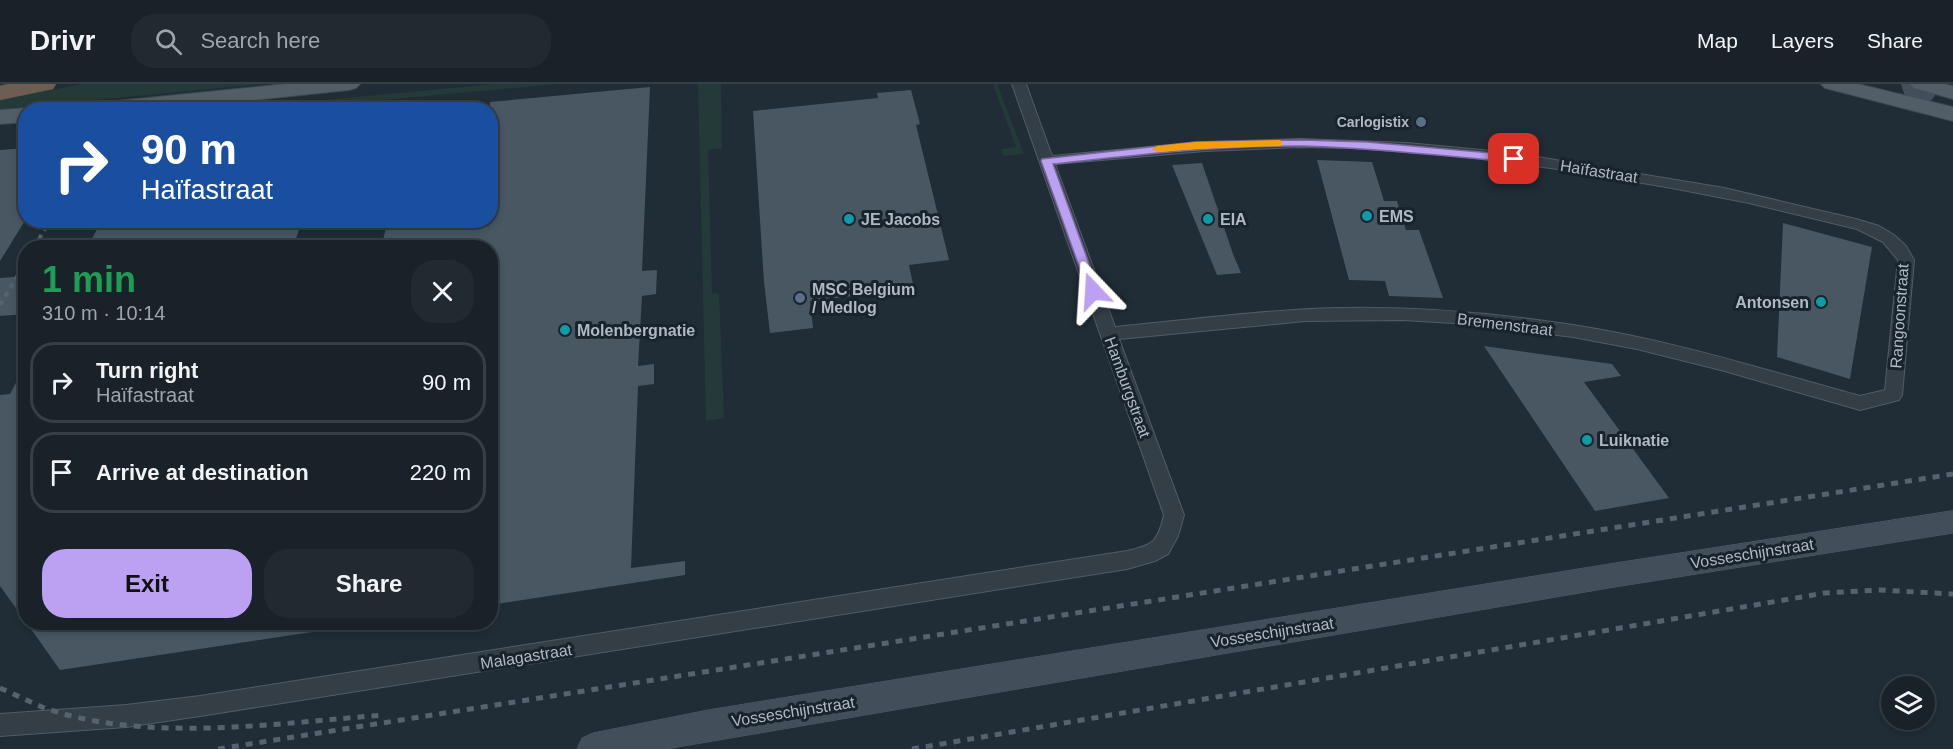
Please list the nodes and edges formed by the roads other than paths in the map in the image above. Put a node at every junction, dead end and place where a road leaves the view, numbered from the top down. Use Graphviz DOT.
graph roads {
  1 [pos="44,84"];
  2 [pos="349,84"];
  3 [pos="1019,84"];
  4 [pos="1832,84"];
  5 [pos="1928,89"];
  6 [pos="0,93"];
  7 [pos="168,102"];
  8 [pos="1953,114"];
  9 [pos="18,116"];
  10 [pos="0,117"];
  11 [pos="1046,161"];
  12 [pos="1892,240"];
  13 [pos="1109,334"];
  14 [pos="1893,395"];
  15 [pos="1953,522"];
  16 [pos="1050,571"];
  17 [pos="0,724"];
  18 [pos="593,749"];
  1 -- 6 [label="highway"];
  2 -- 7 [label="main road"];
  3 -- 11 [label="street, Hamburgstraat"];
  4 -- 5 [label="main road"];
  5 -- 8 [label="main road"];
  9 -- 10 [label="main road"];
  11 -- 12 [label="street, Haïfastraat"];
  11 -- 13 [label="street, Hamburgstraat"];
  12 -- 14 [label="street, Rangoonstraat"];
  13 -- 14 [label="street, Bremenstraat"];
  13 -- 16 [label="street, Hamburgstraat"];
  15 -- 18 [label="street, Vosseschijnstraat"];
  16 -- 17 [label="street, Malagastraat"];
}
